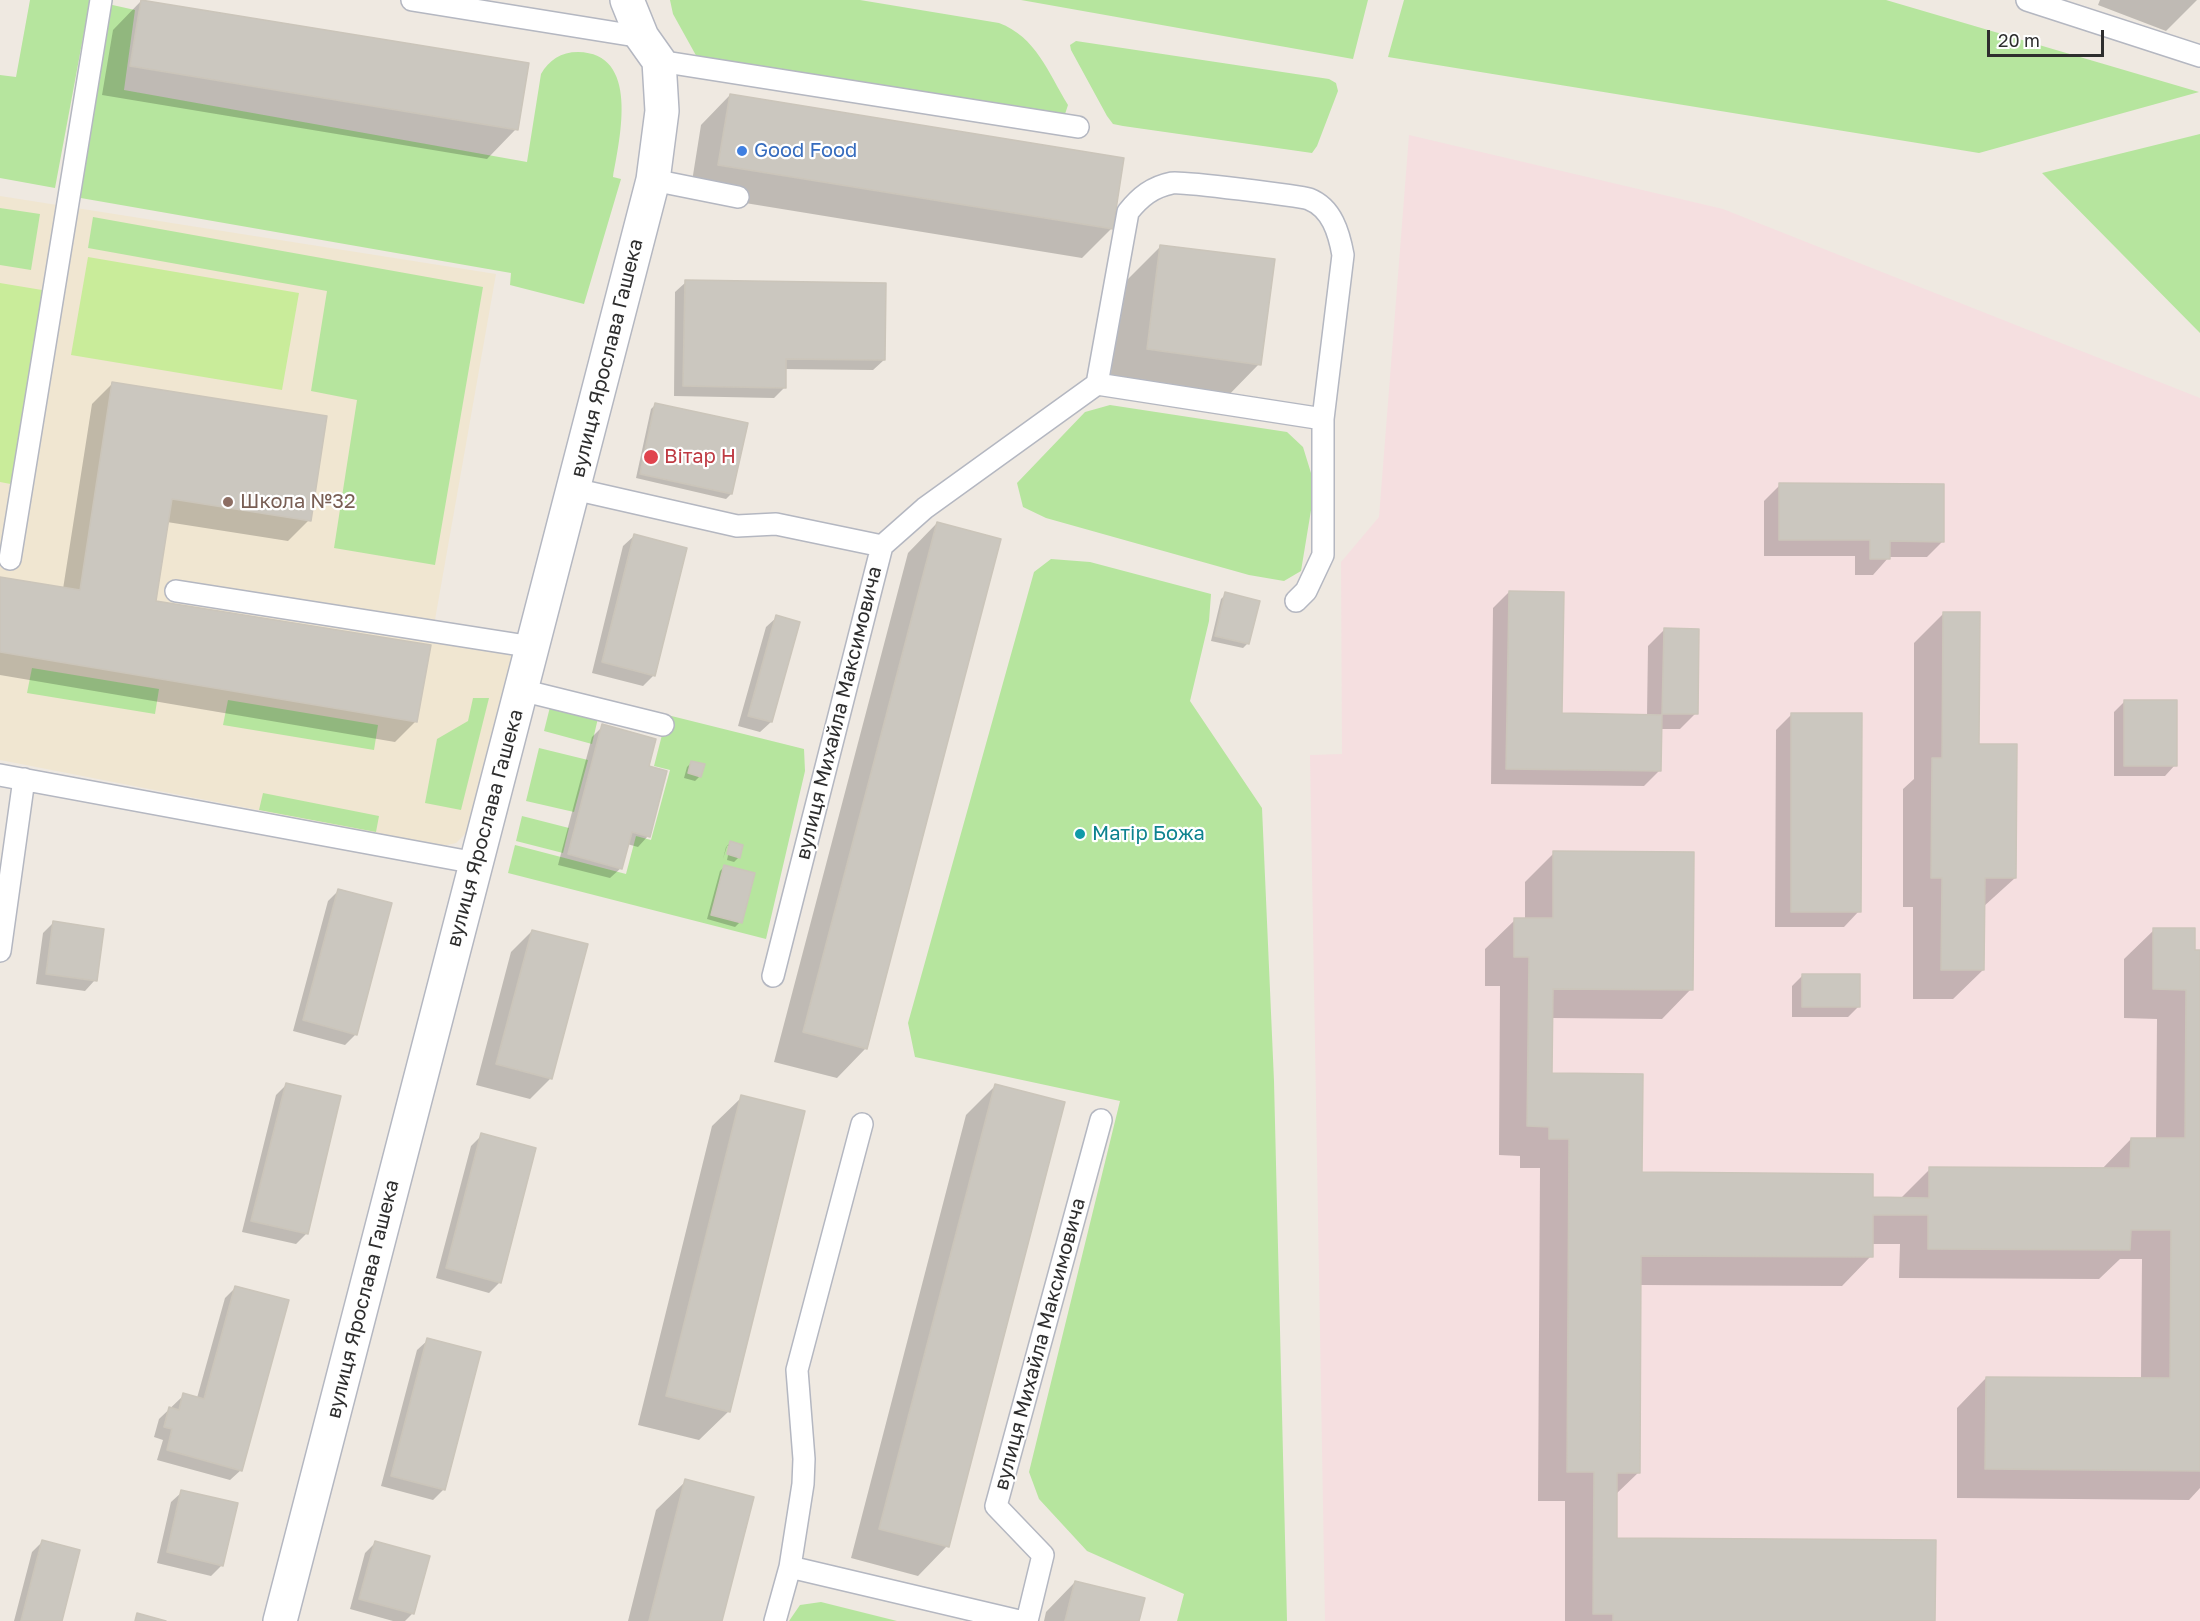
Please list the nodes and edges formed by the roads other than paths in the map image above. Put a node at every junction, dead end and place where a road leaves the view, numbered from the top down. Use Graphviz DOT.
graph roads {
  1 [pos="101,0"];
  2 [pos="412,0"];
  3 [pos="627,0"];
  4 [pos="2027,0"];
  5 [pos="651,49"];
  6 [pos="2200,56"];
  7 [pos="1078,128"];
  8 [pos="653,180"];
  9 [pos="738,197"];
  10 [pos="1097,384"];
  11 [pos="1323,419"];
  12 [pos="574,489"];
  13 [pos="882,546"];
  14 [pos="10,559"];
  15 [pos="176,591"];
  16 [pos="1296,601"];
  17 [pos="533,647"];
  18 [pos="521,690"];
  19 [pos="663,725"];
  20 [pos="0,775"];
  21 [pos="24,779"];
  22 [pos="476,863"];
  23 [pos="0,951"];
  24 [pos="773,976"];
  25 [pos="1101,1120"];
  26 [pos="862,1124"];
  27 [pos="790,1567"];
  28 [pos="280,1621"];
  29 [pos="775,1621"];
  30 [pos="1019,1621"];
  31 [pos="1027,1621"];
  1 -- 14 [label="lane"];
  2 -- 5 [label="lane"];
  3 -- 5 [label="street, вулиця Ярослава Гашека"];
  4 -- 6 [label="lane"];
  5 -- 7 [label="lane"];
  5 -- 8 [label="street, вулиця Ярослава Гашека"];
  8 -- 9 [label="lane"];
  8 -- 12 [label="street, вулиця Ярослава Гашека"];
  10 -- 11 [label="lane"];
  10 -- 11 [label="lane"];
  10 -- 13 [label="lane"];
  11 -- 16 [label="lane"];
  12 -- 13 [label="lane, вулиця Михайла Максимовича"];
  12 -- 17 [label="street, вулиця Ярослава Гашека"];
  13 -- 24 [label="lane, вулиця Михайла Максимовича"];
  15 -- 17 [label="lane"];
  17 -- 18 [label="street, вулиця Ярослава Гашека"];
  18 -- 19 [label="lane"];
  18 -- 22 [label="street, вулиця Ярослава Гашека"];
  20 -- 21 [label="lane"];
  21 -- 22 [label="lane"];
  21 -- 23 [label="lane"];
  22 -- 28 [label="street, вулиця Ярослава Гашека"];
  25 -- 31 [label="lane, вулиця Михайла Максимовича"];
  26 -- 27 [label="lane"];
  27 -- 29 [label="lane"];
  27 -- 30 [label="lane"];
}
